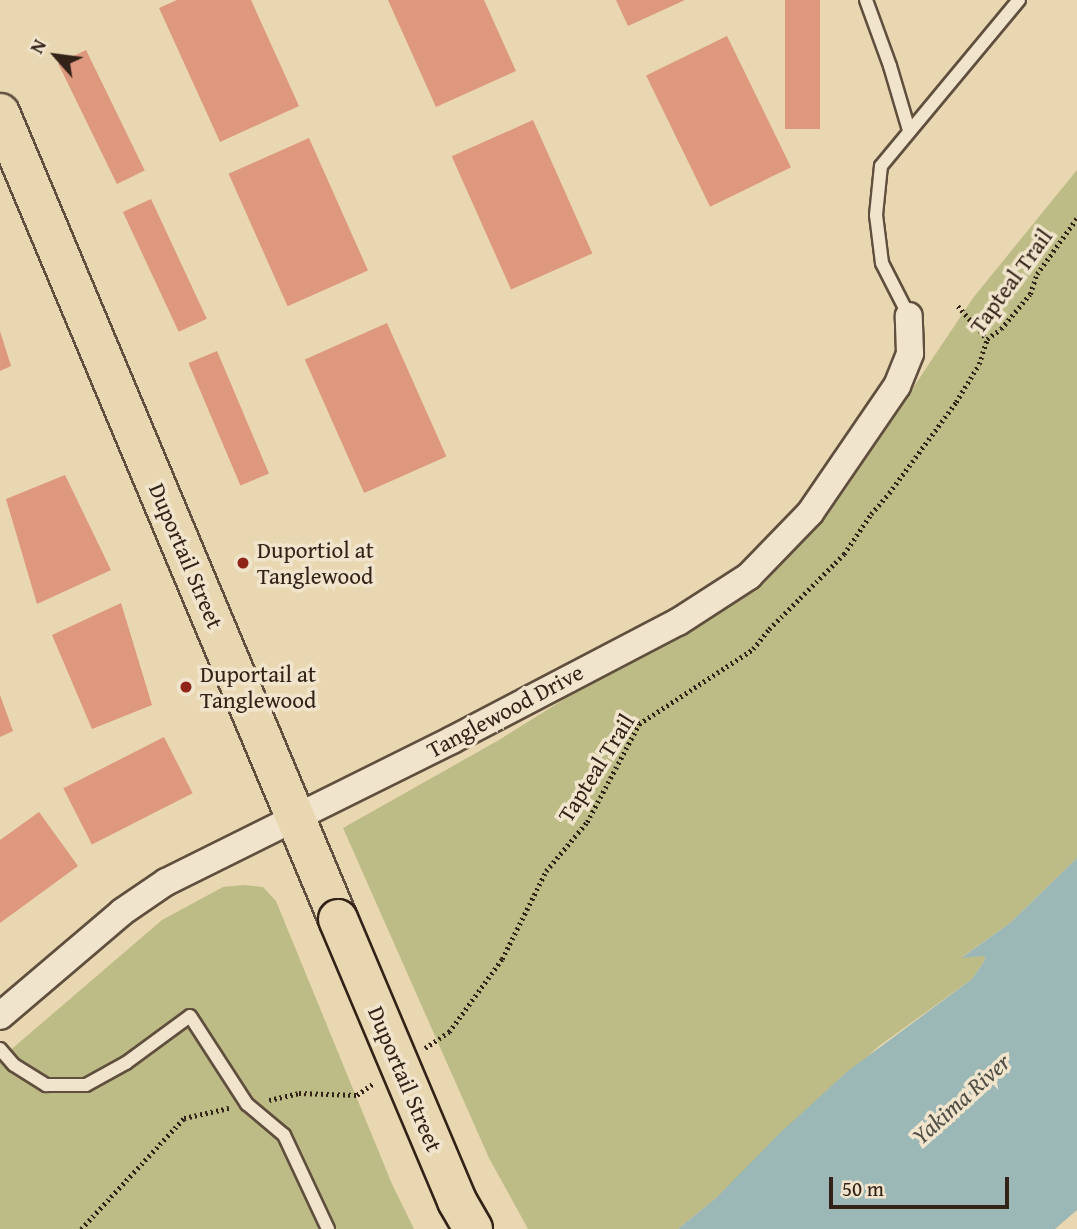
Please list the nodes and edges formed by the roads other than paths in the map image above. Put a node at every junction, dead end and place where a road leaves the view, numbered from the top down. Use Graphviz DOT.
graph roads {
  1 [pos="866,0"];
  2 [pos="1019,0"];
  3 [pos="0,113"];
  4 [pos="909,130"];
  5 [pos="909,316"];
  6 [pos="294,816"];
  7 [pos="0,1016"];
  8 [pos="0,1049"];
  9 [pos="328,1229"];
  10 [pos="473,1229"];
  1 -- 4 [label="lane"];
  2 -- 4 [label="lane"];
  3 -- 6 [label="main road, Duportail Street"];
  4 -- 5 [label="lane"];
  5 -- 6 [label="street, Tanglewood Drive"];
  6 -- 7 [label="street, Tanglewood Drive"];
  6 -- 10 [label="main road, Duportail Street, bridge"];
  8 -- 9 [label="lane"];
}
